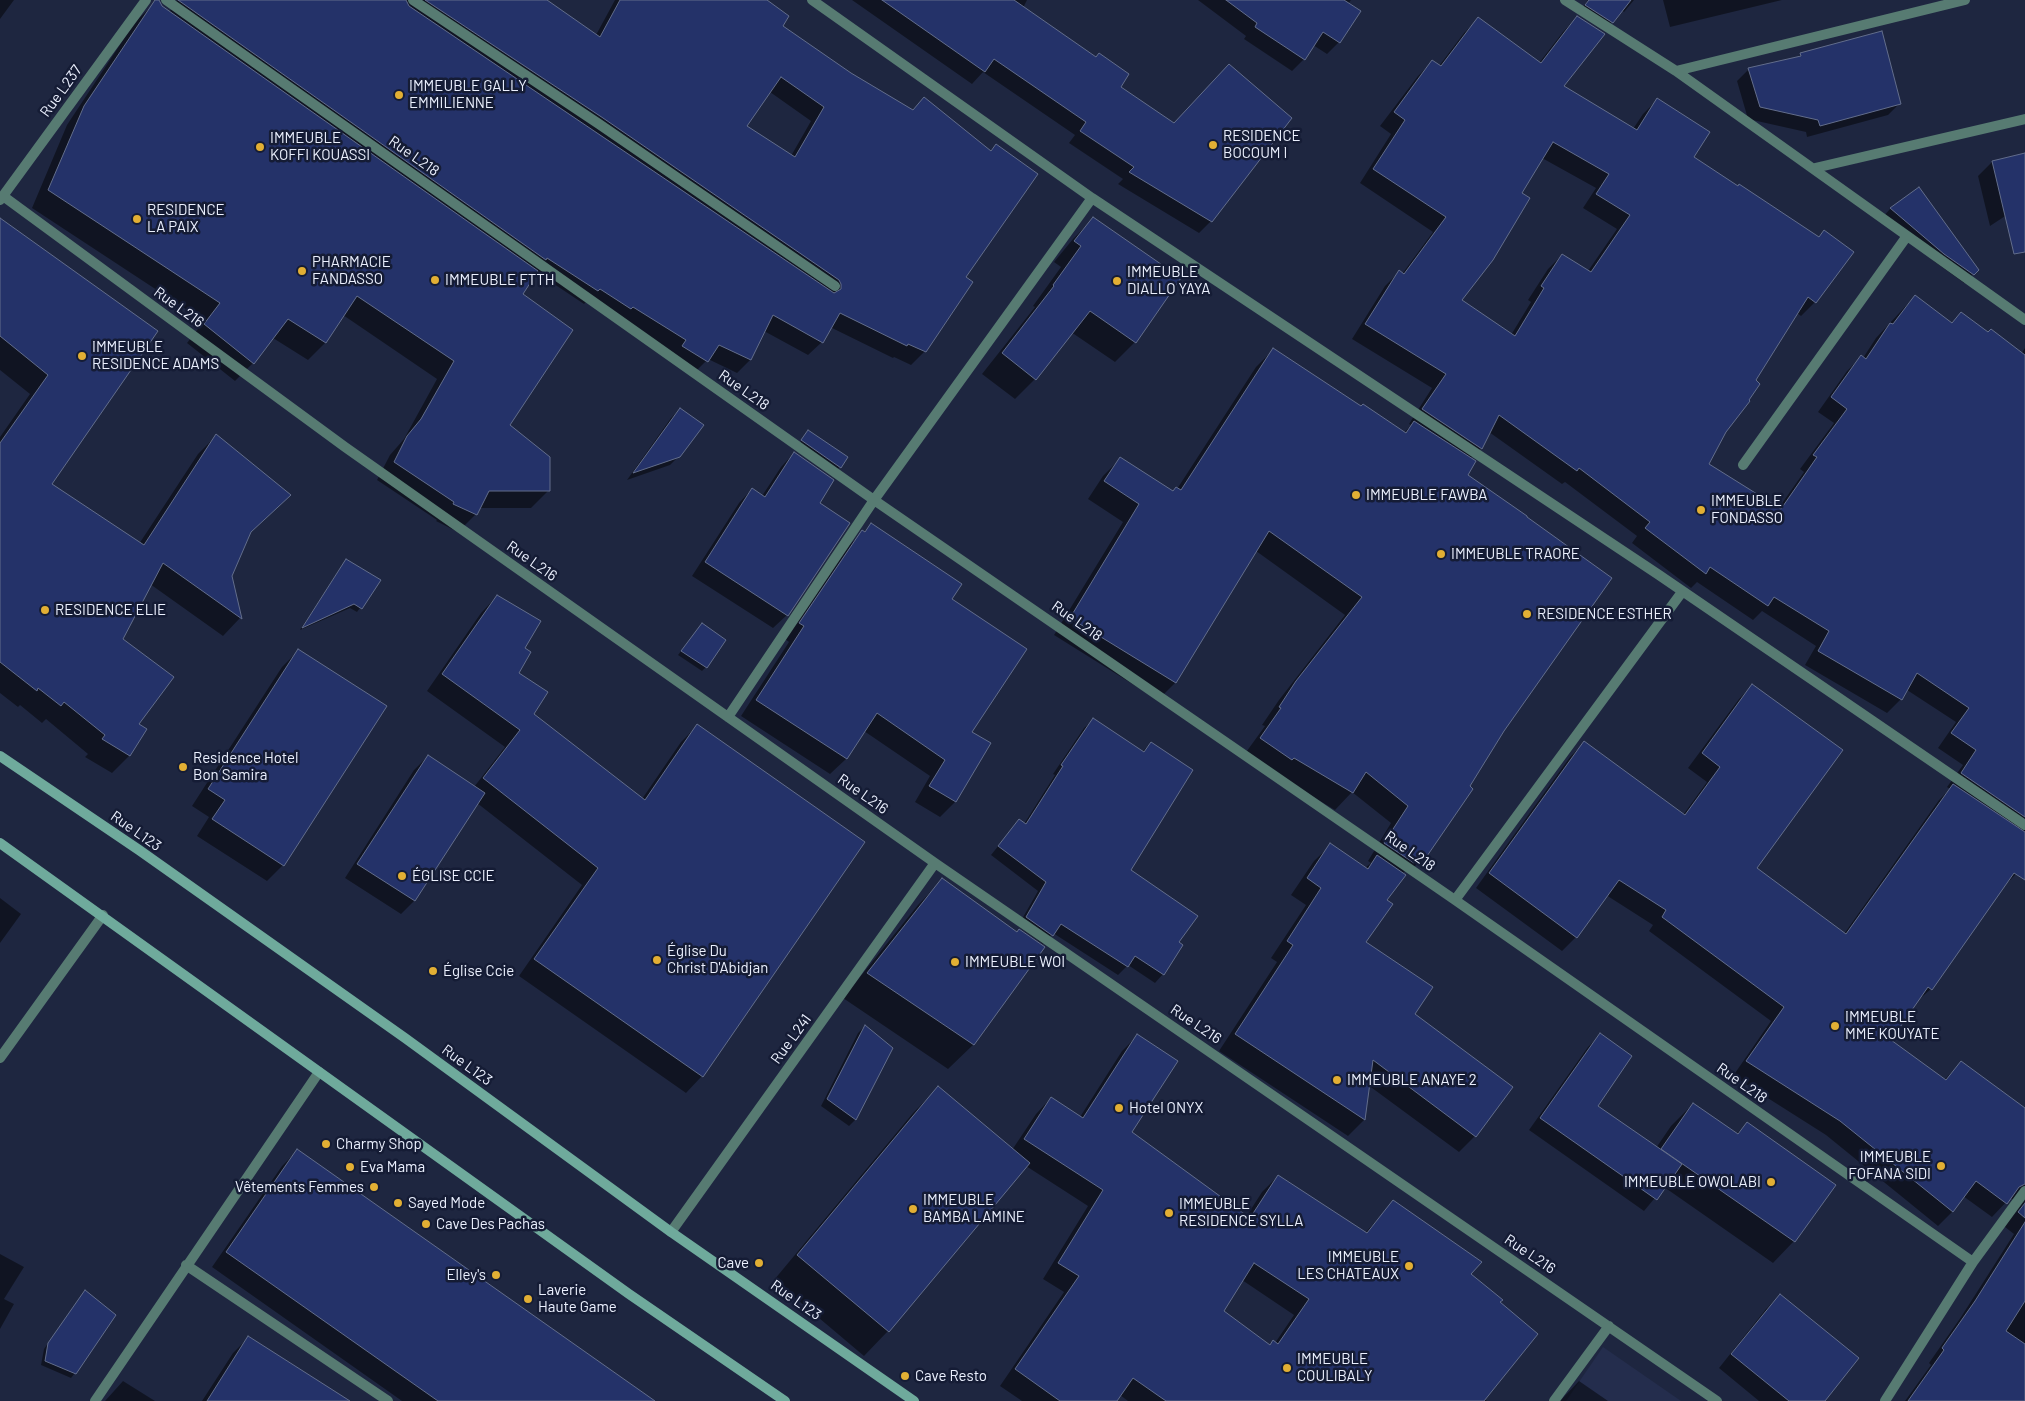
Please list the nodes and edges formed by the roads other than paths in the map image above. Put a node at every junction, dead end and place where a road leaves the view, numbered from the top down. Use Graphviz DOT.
graph roads {
  1 [pos="146,0"];
  2 [pos="166,0"];
  3 [pos="413,0"];
  4 [pos="812,0"];
  5 [pos="1566,0"];
  6 [pos="1965,0"];
  7 [pos="1676,71"];
  8 [pos="2025,119"];
  9 [pos="1815,168"];
  10 [pos="2,198"];
  11 [pos="1092,198"];
  12 [pos="1907,236"];
  13 [pos="835,286"];
  14 [pos="2025,320"];
  15 [pos="1743,465"];
  16 [pos="874,500"];
  17 [pos="1682,592"];
  18 [pos="728,716"];
  19 [pos="0,756"];
  20 [pos="2025,824"];
  21 [pos="0,843"];
  22 [pos="935,863"];
  23 [pos="1455,900"];
  24 [pos="103,915"];
  25 [pos="0,1058"];
  26 [pos="319,1072"];
  27 [pos="2025,1191"];
  28 [pos="671,1232"];
  29 [pos="1974,1262"];
  30 [pos="186,1265"];
  31 [pos="1609,1326"];
  32 [pos="95,1401"];
  33 [pos="388,1401"];
  34 [pos="785,1401"];
  35 [pos="914,1401"];
  36 [pos="1554,1401"];
  37 [pos="1717,1401"];
  38 [pos="1885,1401"];
  1 -- 10 [label="street, Rue L237"];
  2 -- 16 [label="street, Rue L218"];
  3 -- 13 [label="street"];
  4 -- 11 [label="street"];
  5 -- 7 [label="street"];
  6 -- 7 [label="street"];
  7 -- 9 [label="street"];
  8 -- 9 [label="street"];
  9 -- 12 [label="street"];
  10 -- 18 [label="street, Rue L216"];
  11 -- 16 [label="street"];
  11 -- 17 [label="street"];
  12 -- 14 [label="street"];
  12 -- 15 [label="street"];
  16 -- 18 [label="street"];
  16 -- 23 [label="street, Rue L218"];
  17 -- 20 [label="street"];
  17 -- 23 [label="street"];
  18 -- 22 [label="street, Rue L216"];
  19 -- 28 [label="main road, Rue L123"];
  21 -- 24 [label="main road"];
  22 -- 28 [label="street, Rue L241"];
  22 -- 31 [label="street, Rue L216"];
  23 -- 29 [label="street, Rue L218"];
  24 -- 25 [label="street"];
  24 -- 26 [label="main road"];
  26 -- 30 [label="street"];
  26 -- 34 [label="main road"];
  27 -- 29 [label="street"];
  28 -- 35 [label="main road, Rue L123"];
  29 -- 38 [label="street"];
  30 -- 32 [label="street"];
  30 -- 33 [label="street"];
  31 -- 36 [label="street"];
  31 -- 37 [label="street, Rue L216"];
}
